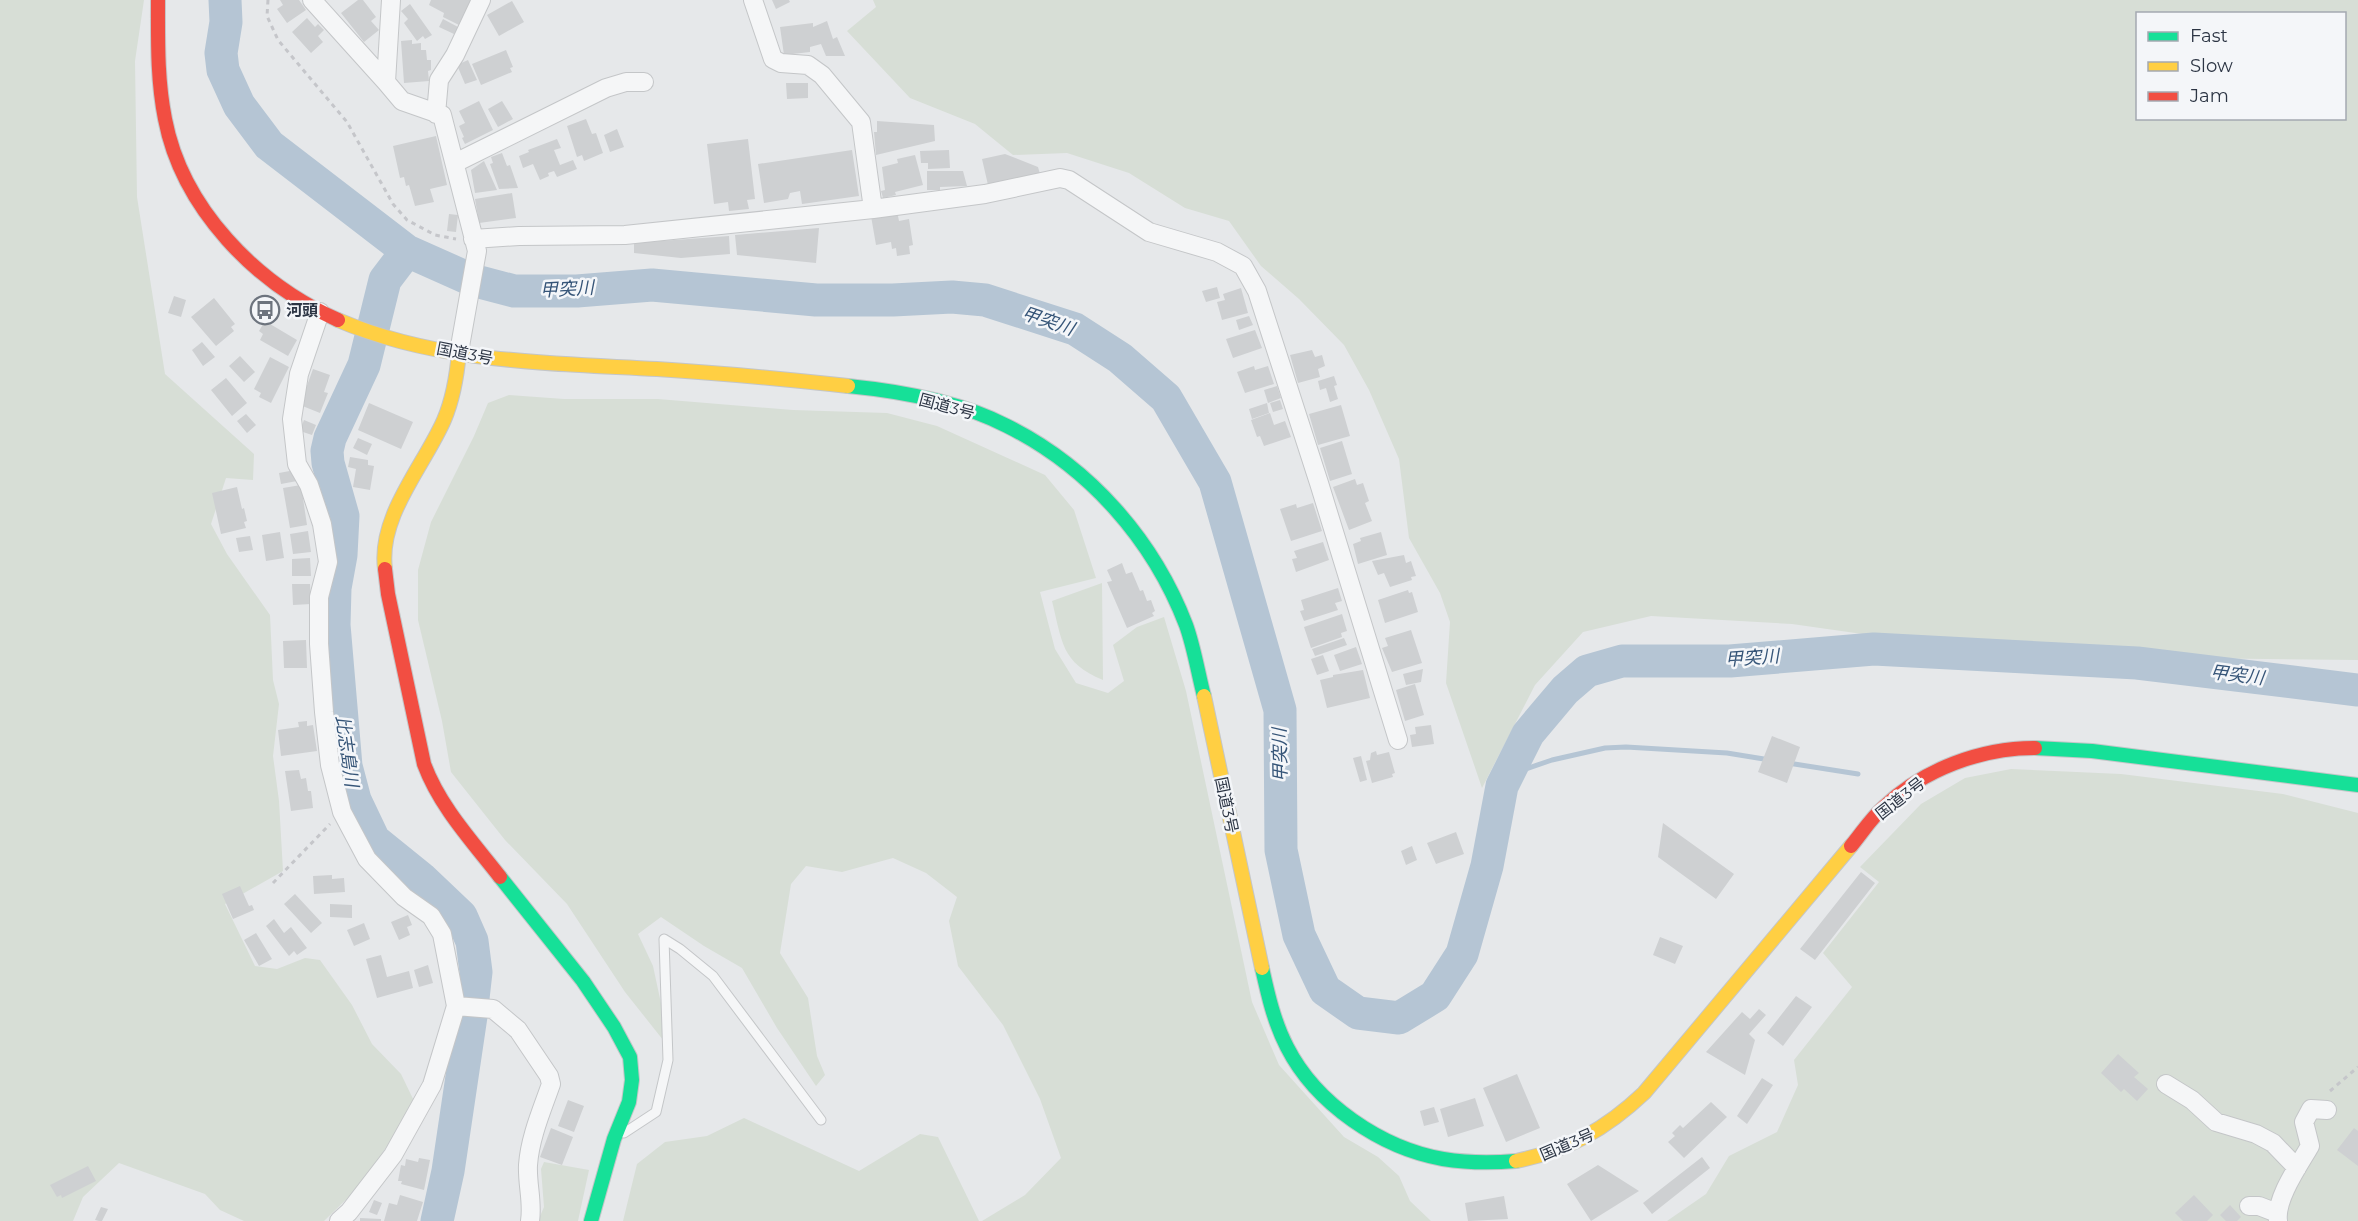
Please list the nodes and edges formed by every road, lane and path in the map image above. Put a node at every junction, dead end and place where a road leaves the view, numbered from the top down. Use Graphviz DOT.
graph roads {
  1 [pos="158,0"];
  2 [pos="268,0"];
  3 [pos="312,0"];
  4 [pos="391,0"];
  5 [pos="481,0"];
  6 [pos="753,0"];
  7 [pos="386,82"];
  8 [pos="644,82"];
  9 [pos="436,114"];
  10 [pos="455,163"];
  11 [pos="873,209"];
  12 [pos="475,245"];
  13 [pos="320,312"];
  14 [pos="459,352"];
  15 [pos="1398,740"];
  16 [pos="2358,784"];
  17 [pos="342,812"];
  18 [pos="273,884"];
  19 [pos="456,1006"];
  20 [pos="2358,1067"];
  21 [pos="2166,1084"];
  22 [pos="2319,1110"];
  23 [pos="821,1120"];
  24 [pos="614,1139"];
  25 [pos="2298,1168"];
  26 [pos="2248,1206"];
  27 [pos="2277,1217"];
  28 [pos="339,1221"];
  29 [pos="530,1221"];
  30 [pos="591,1221"];
  1 -- 13 [label="main road, 国道3号"];
  2 -- 12 [label="path"];
  3 -- 7 [label="street"];
  4 -- 7 [label="street"];
  5 -- 9 [label="street"];
  6 -- 11 [label="street"];
  7 -- 9 [label="street"];
  8 -- 10 [label="street"];
  9 -- 10 [label="street"];
  10 -- 12 [label="street"];
  11 -- 12 [label="street"];
  11 -- 15 [label="street"];
  12 -- 14 [label="street"];
  13 -- 14 [label="main road, 国道3号"];
  13 -- 17 [label="street"];
  14 -- 16 [label="main road, 国道3号"];
  14 -- 24 [label="main road"];
  17 -- 18 [label="path"];
  17 -- 19 [label="street"];
  19 -- 28 [label="street"];
  19 -- 29 [label="street"];
  20 -- 22 [label="path"];
  21 -- 25 [label="street"];
  22 -- 25 [label="street"];
  23 -- 24 [label="lane"];
  24 -- 30 [label="main road"];
  25 -- 27 [label="street"];
  26 -- 27 [label="street"];
}
